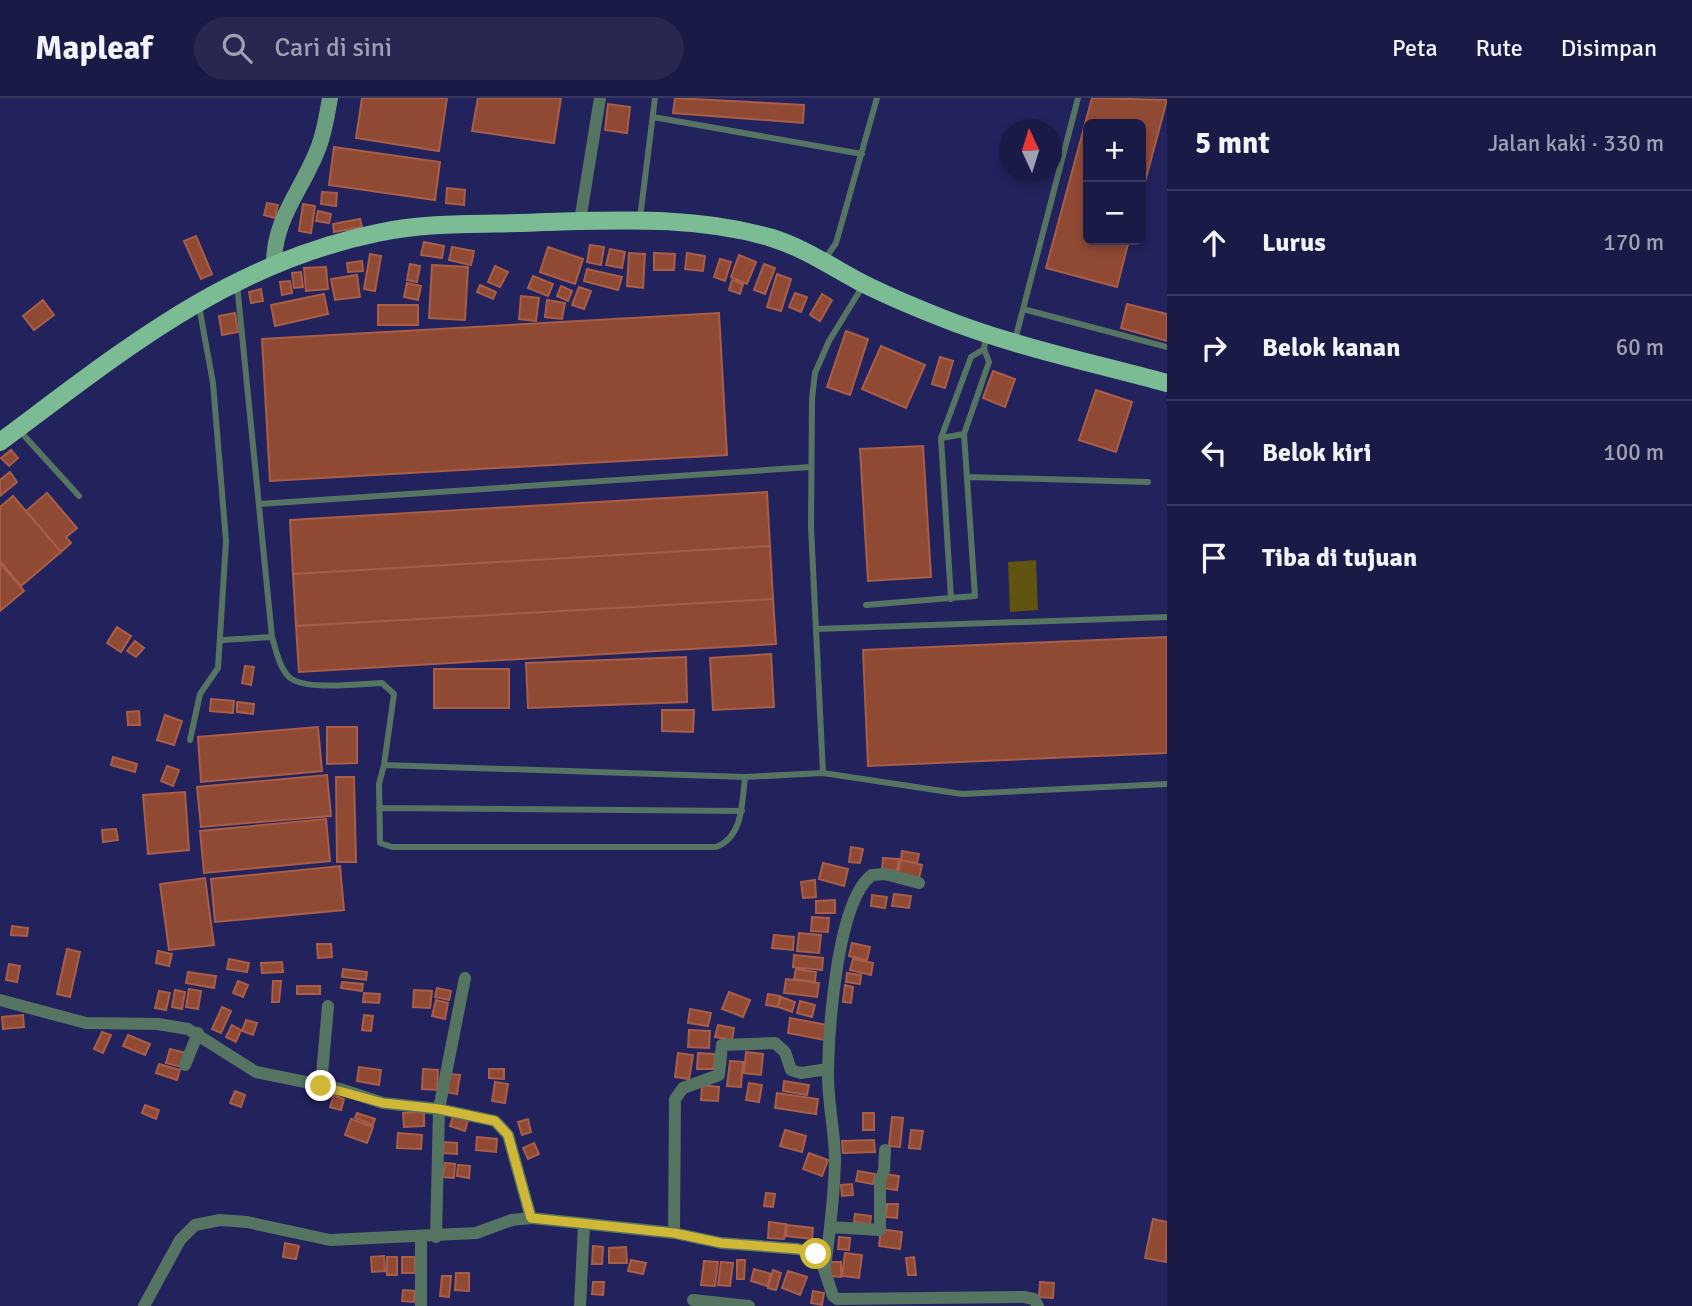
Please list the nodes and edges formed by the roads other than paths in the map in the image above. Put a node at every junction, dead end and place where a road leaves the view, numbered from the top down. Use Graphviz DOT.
graph roads {
  1 [pos="330,98"];
  2 [pos="600,98"];
  3 [pos="655,98"];
  4 [pos="877,98"];
  5 [pos="1078,98"];
  6 [pos="653,117"];
  7 [pos="862,153"];
  8 [pos="640,220"];
  9 [pos="580,221"];
  10 [pos="824,261"];
  11 [pos="274,265"];
  12 [pos="236,282"];
  13 [pos="864,284"];
  14 [pos="198,300"];
  15 [pos="1023,309"];
  16 [pos="985,342"];
  17 [pos="1014,342"];
  18 [pos="1167,347"];
  19 [pos="1167,383"];
  20 [pos="18,429"];
  21 [pos="964,434"];
  22 [pos="941,438"];
  23 [pos="0,442"];
  24 [pos="811,467"];
  25 [pos="968,477"];
  26 [pos="1148,482"];
  27 [pos="79,496"];
  28 [pos="259,504"];
  29 [pos="951,599"];
  30 [pos="866,605"];
  31 [pos="1167,617"];
  32 [pos="816,629"];
  33 [pos="272,637"];
  34 [pos="222,640"];
  35 [pos="191,740"];
  36 [pos="384,765"];
  37 [pos="823,773"];
  38 [pos="745,777"];
  39 [pos="1167,784"];
  40 [pos="379,808"];
  41 [pos="742,811"];
  42 [pos="919,883"];
  43 [pos="465,978"];
  44 [pos="0,1000"];
  45 [pos="328,1006"];
  46 [pos="198,1033"];
  47 [pos="185,1065"];
  48 [pos="828,1069"];
  49 [pos="321,1086"];
  50 [pos="439,1109"];
  51 [pos="885,1150"];
  52 [pos="531,1218"];
  53 [pos="584,1224"];
  54 [pos="830,1227"];
  55 [pos="674,1233"];
  56 [pos="421,1237"];
  57 [pos="436,1237"];
  58 [pos="825,1267"];
  59 [pos="693,1300"];
  60 [pos="832,1301"];
  61 [pos="144,1306"];
  62 [pos="421,1306"];
  63 [pos="580,1306"];
  64 [pos="749,1306"];
  65 [pos="1038,1306"];
  1 -- 11 [label="street"];
  2 -- 9 [label="street"];
  3 -- 6 [label="lane"];
  4 -- 7 [label="lane"];
  5 -- 15 [label="lane"];
  6 -- 7 [label="lane"];
  6 -- 8 [label="lane"];
  7 -- 10 [label="lane"];
  8 -- 9 [label="main road"];
  8 -- 10 [label="main road"];
  9 -- 11 [label="main road"];
  10 -- 13 [label="main road"];
  11 -- 12 [label="main road"];
  12 -- 14 [label="main road"];
  12 -- 28 [label="lane"];
  13 -- 16 [label="main road"];
  13 -- 24 [label="lane"];
  14 -- 20 [label="main road"];
  14 -- 34 [label="lane"];
  15 -- 17 [label="lane"];
  15 -- 18 [label="lane"];
  16 -- 17 [label="main road"];
  16 -- 21 [label="lane"];
  16 -- 22 [label="lane"];
  17 -- 19 [label="main road"];
  20 -- 23 [label="main road"];
  20 -- 27 [label="lane"];
  21 -- 22 [label="lane"];
  21 -- 25 [label="lane"];
  22 -- 29 [label="lane"];
  24 -- 28 [label="lane"];
  24 -- 32 [label="lane"];
  25 -- 26 [label="lane"];
  25 -- 29 [label="lane"];
  28 -- 33 [label="lane"];
  29 -- 30 [label="lane"];
  31 -- 32 [label="lane"];
  32 -- 37 [label="lane"];
  33 -- 34 [label="lane"];
  33 -- 36 [label="lane"];
  34 -- 35 [label="lane"];
  36 -- 38 [label="lane"];
  36 -- 40 [label="lane"];
  37 -- 38 [label="lane"];
  37 -- 39 [label="lane"];
  38 -- 41 [label="lane"];
  40 -- 41 [label="lane"];
  40 -- 41 [label="lane"];
  42 -- 48 [label="street"];
  43 -- 50 [label="street"];
  44 -- 46 [label="street"];
  45 -- 49 [label="street"];
  46 -- 47 [label="street"];
  46 -- 49 [label="street"];
  48 -- 54 [label="street"];
  48 -- 55 [label="street"];
  49 -- 50 [label="street"];
  50 -- 52 [label="street"];
  50 -- 57 [label="street"];
  51 -- 54 [label="street"];
  52 -- 53 [label="street"];
  52 -- 57 [label="street"];
  53 -- 55 [label="street"];
  53 -- 63 [label="street"];
  54 -- 58 [label="street"];
  55 -- 58 [label="street"];
  56 -- 57 [label="street"];
  56 -- 61 [label="street"];
  56 -- 62 [label="street"];
  58 -- 60 [label="street"];
  59 -- 64 [label="street"];
  60 -- 65 [label="street"];
}
